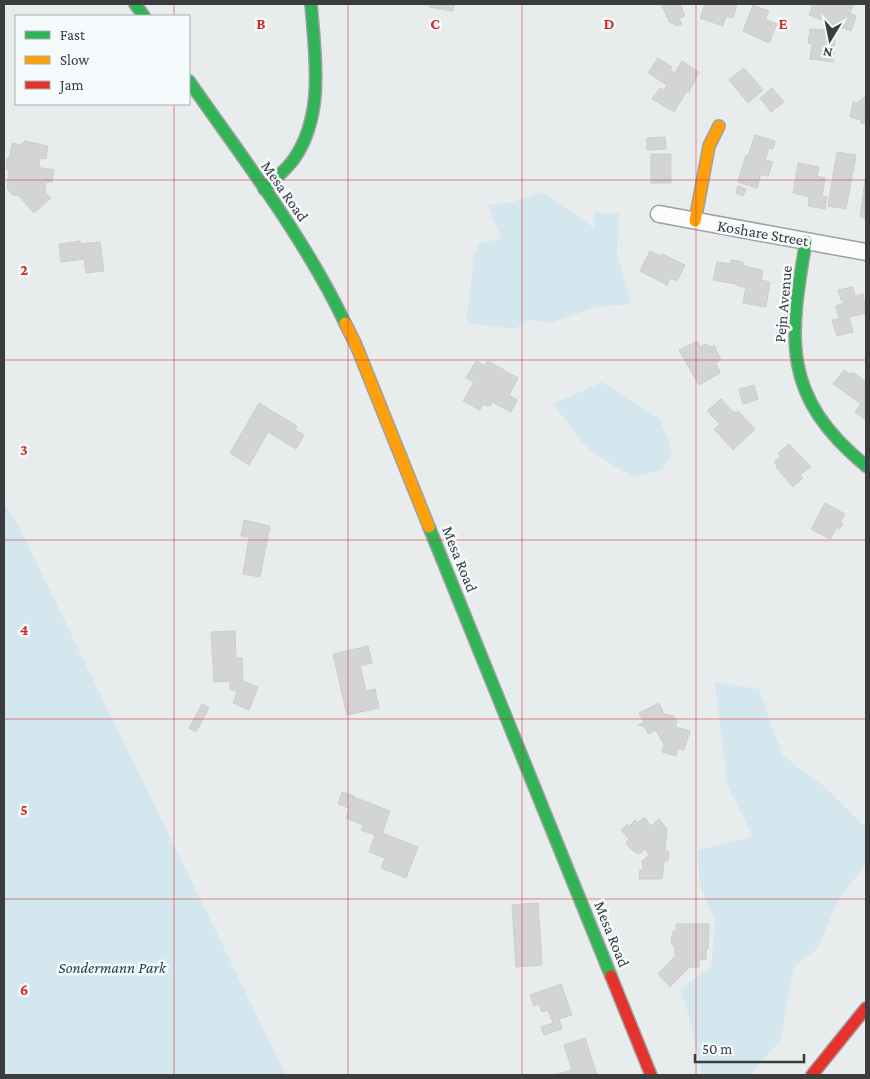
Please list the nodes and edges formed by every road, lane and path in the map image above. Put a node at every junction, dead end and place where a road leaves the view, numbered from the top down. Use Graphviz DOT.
graph roads {
  1 [pos="135,4"];
  2 [pos="311,4"];
  3 [pos="143,15"];
  4 [pos="190,82"];
  5 [pos="720,126"];
  6 [pos="264,189"];
  7 [pos="659,214"];
  8 [pos="695,220"];
  9 [pos="806,241"];
  10 [pos="866,252"];
  11 [pos="866,466"];
  12 [pos="866,1008"];
  13 [pos="826,1068"];
  14 [pos="651,1075"];
  15 [pos="812,1075"];
  1 -- 3 [label="main road"];
  2 -- 6 [label="main road"];
  4 -- 6 [label="main road, Mesa Road"];
  5 -- 8 [label="main road"];
  6 -- 14 [label="main road, Mesa Road"];
  7 -- 8 [label="street, Koshare Street"];
  8 -- 9 [label="street, Koshare Street"];
  9 -- 10 [label="street, Koshare Street"];
  9 -- 11 [label="main road, Pejn Avenue"];
  12 -- 13 [label="main road"];
  13 -- 15 [label="main road"];
}
